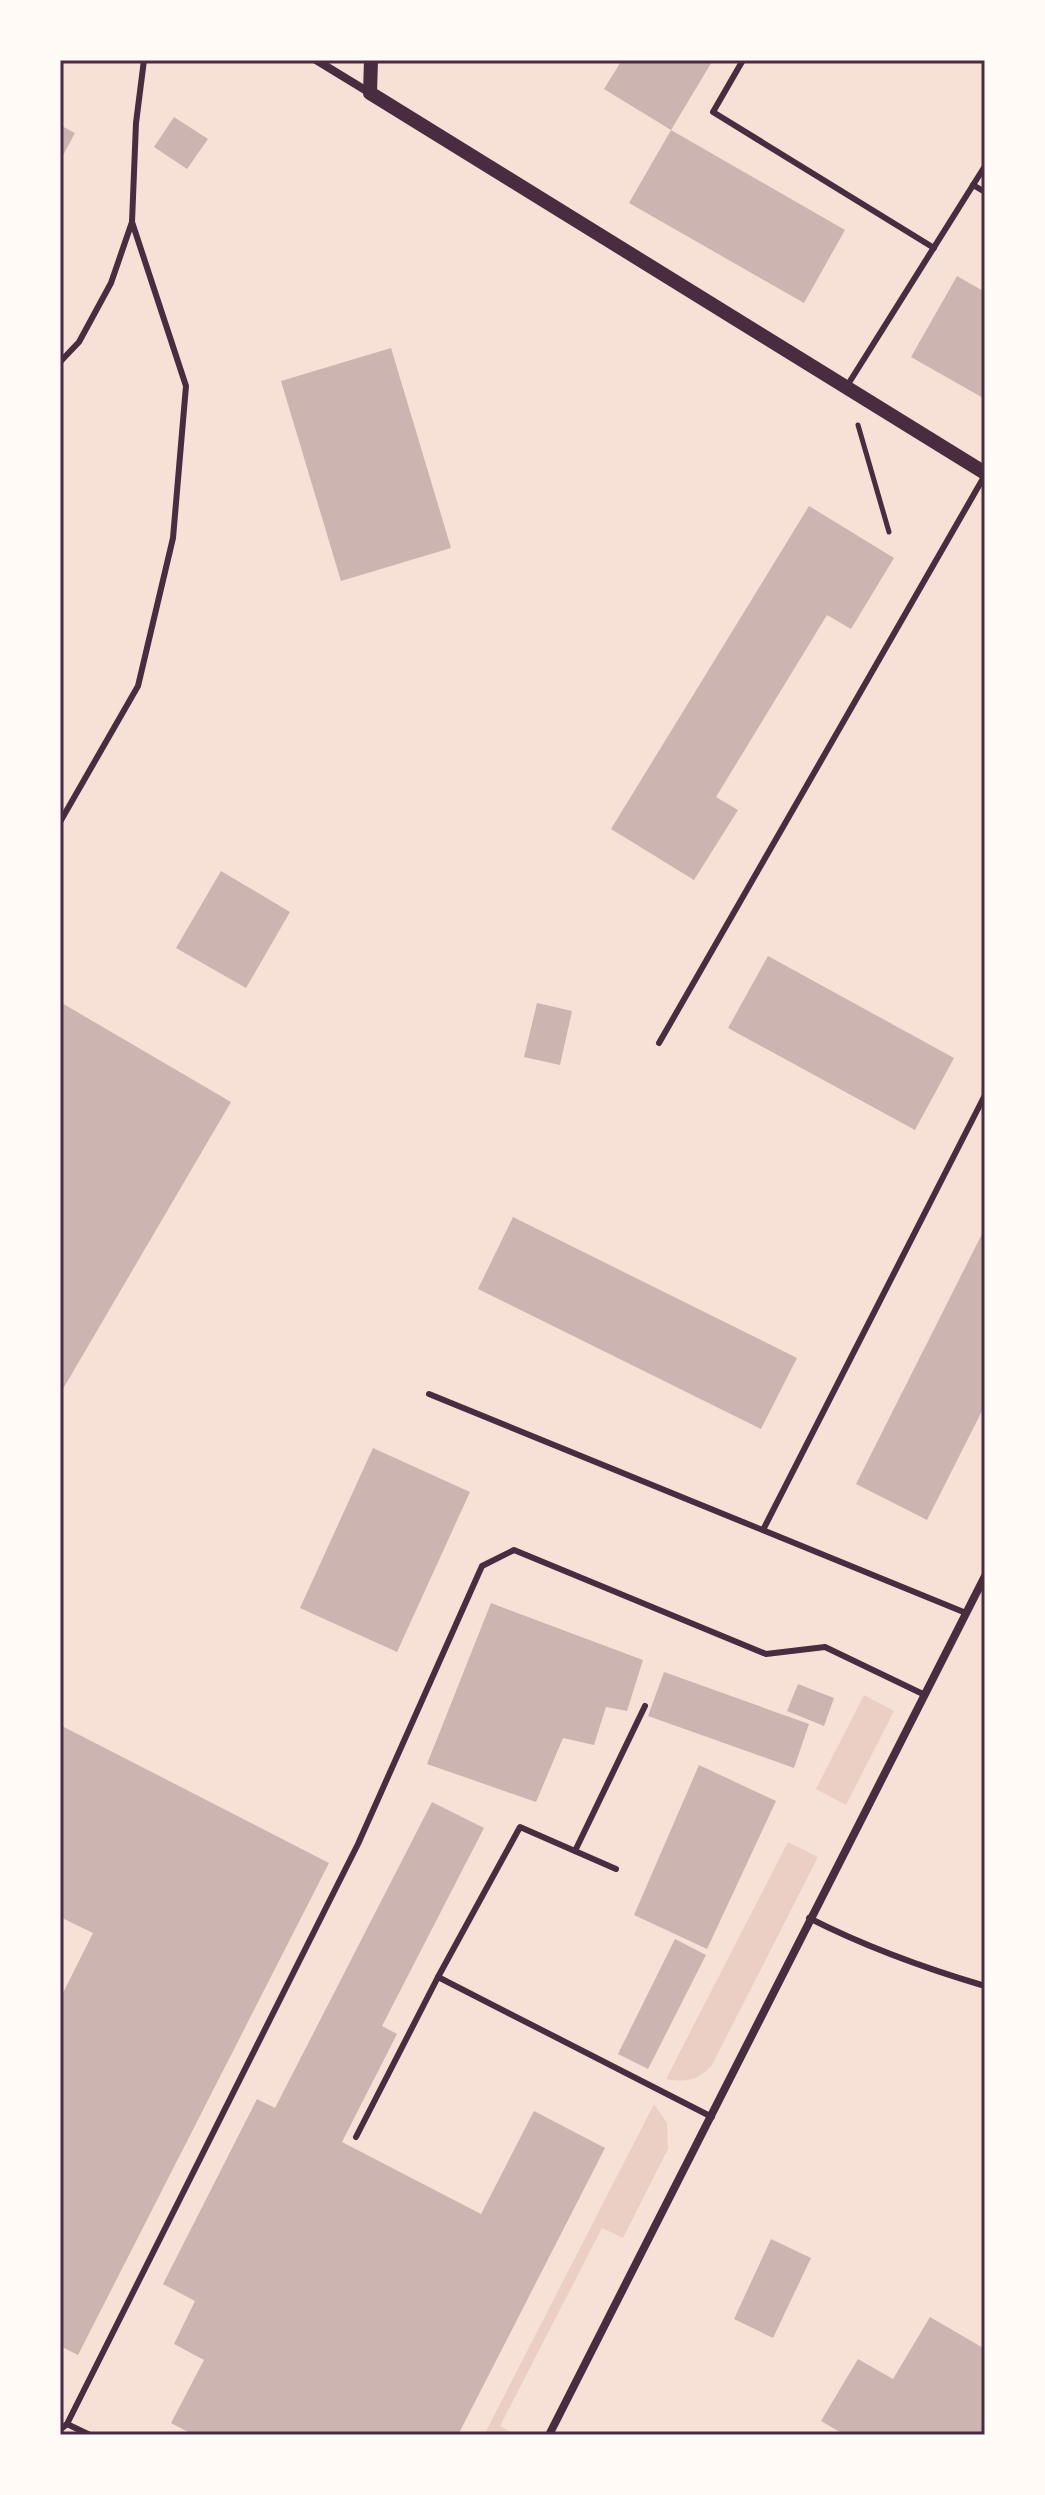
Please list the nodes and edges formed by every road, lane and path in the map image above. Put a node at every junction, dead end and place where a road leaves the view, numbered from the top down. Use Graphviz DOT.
graph roads {
  1 [pos="144,60"];
  2 [pos="316,60"];
  3 [pos="371,60"];
  4 [pos="743,60"];
  5 [pos="370,93"];
  6 [pos="985,166"];
  7 [pos="973,185"];
  8 [pos="985,192"];
  9 [pos="132,222"];
  10 [pos="934,248"];
  11 [pos="60,362"];
  12 [pos="847,386"];
  13 [pos="985,474"];
  14 [pos="889,532"];
  15 [pos="60,822"];
  16 [pos="659,1043"];
  17 [pos="985,1095"];
  18 [pos="429,1394"];
  19 [pos="763,1530"];
  20 [pos="985,1576"];
  21 [pos="966,1613"];
  22 [pos="925,1695"];
  23 [pos="645,1706"];
  24 [pos="575,1851"];
  25 [pos="616,1869"];
  26 [pos="809,1918"];
  27 [pos="438,1977"];
  28 [pos="985,1986"];
  29 [pos="712,2117"];
  30 [pos="356,2137"];
  31 [pos="67,2424"];
  32 [pos="60,2430"];
  33 [pos="90,2435"];
  34 [pos="549,2435"];
  1 -- 9 [label="lane"];
  2 -- 5 [label="street"];
  3 -- 5 [label="street"];
  4 -- 10 [label="lane"];
  5 -- 12 [label="street"];
  6 -- 7 [label="lane"];
  7 -- 8 [label="lane"];
  7 -- 10 [label="lane"];
  9 -- 11 [label="lane"];
  9 -- 15 [label="lane"];
  10 -- 12 [label="lane"];
  12 -- 13 [label="street"];
  12 -- 14 [label="path"];
  13 -- 16 [label="lane"];
  17 -- 19 [label="lane"];
  18 -- 19 [label="lane"];
  19 -- 21 [label="lane"];
  20 -- 21 [label="street"];
  21 -- 22 [label="street"];
  22 -- 26 [label="street"];
  22 -- 31 [label="lane"];
  23 -- 24 [label="lane"];
  24 -- 25 [label="lane"];
  24 -- 27 [label="lane"];
  26 -- 28 [label="lane"];
  26 -- 29 [label="street"];
  27 -- 29 [label="lane"];
  27 -- 30 [label="lane"];
  29 -- 34 [label="street"];
  31 -- 32 [label="lane"];
  31 -- 33 [label="lane"];
}
